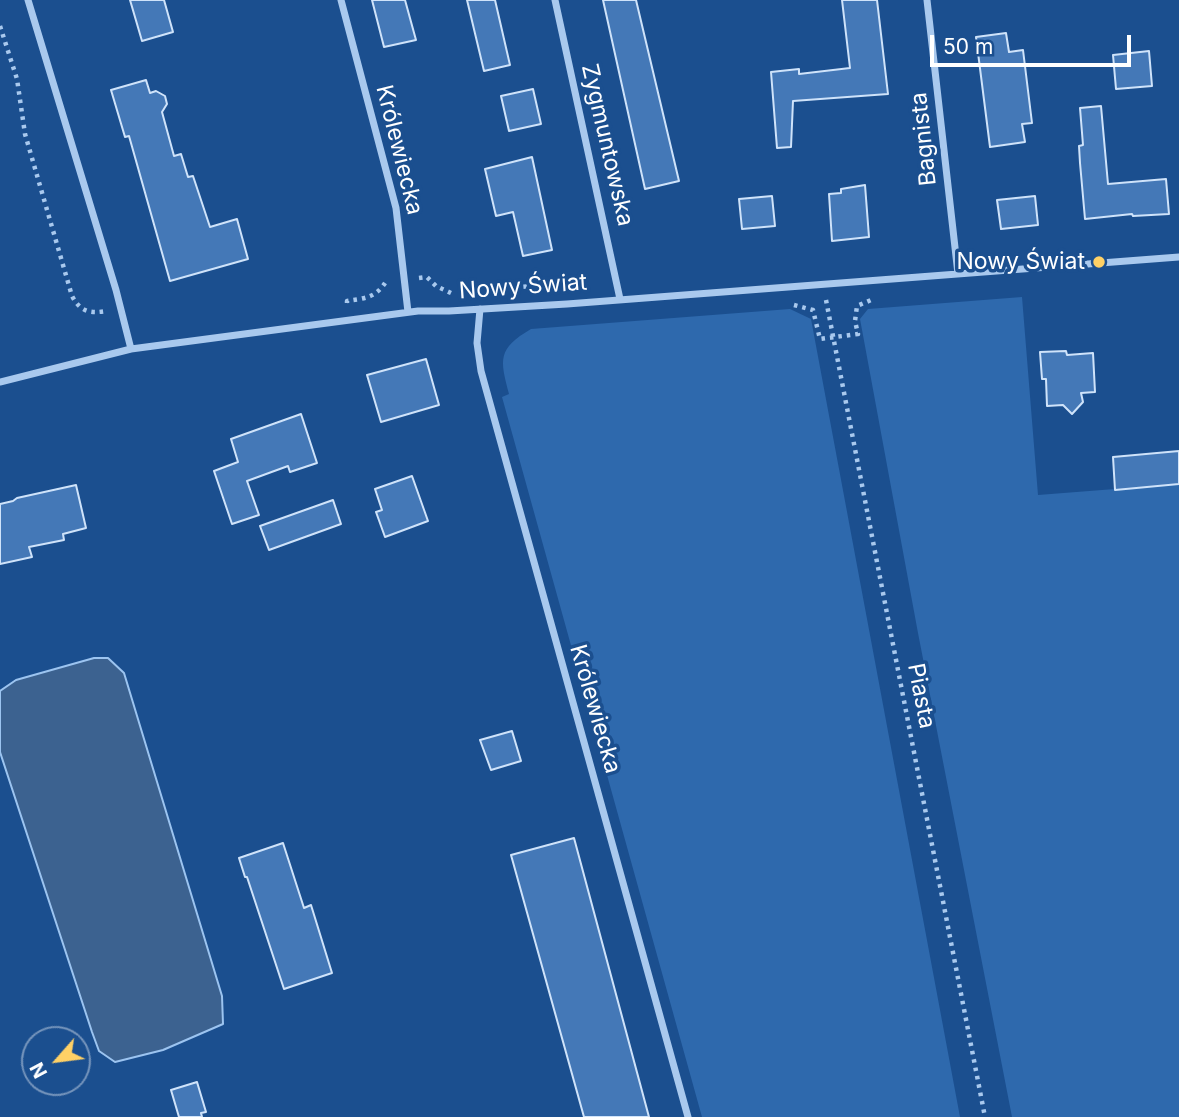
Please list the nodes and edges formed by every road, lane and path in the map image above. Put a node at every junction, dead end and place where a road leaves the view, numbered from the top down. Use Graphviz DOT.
graph roads {
  1 [pos="28,0"];
  2 [pos="341,0"];
  3 [pos="555,0"];
  4 [pos="928,0"];
  5 [pos="0,26"];
  6 [pos="1179,257"];
  7 [pos="958,274"];
  8 [pos="405,278"];
  9 [pos="564,283"];
  10 [pos="822,283"];
  11 [pos="488,289"];
  12 [pos="463,292"];
  13 [pos="621,299"];
  14 [pos="881,299"];
  15 [pos="789,305"];
  16 [pos="120,306"];
  17 [pos="480,309"];
  18 [pos="408,312"];
  19 [pos="351,320"];
  20 [pos="834,337"];
  21 [pos="131,349"];
  22 [pos="0,382"];
  23 [pos="688,1117"];
  24 [pos="985,1117"];
  1 -- 16 [label="street"];
  2 -- 8 [label="street, Królewiecka"];
  3 -- 13 [label="street, Zygmuntowska"];
  4 -- 7 [label="street, Bagnista"];
  5 -- 16 [label="path"];
  6 -- 7 [label="street, Nowy Świat"];
  7 -- 10 [label="street, Nowy Świat"];
  8 -- 12 [label="path"];
  8 -- 18 [label="street, Królewiecka"];
  8 -- 19 [label="path"];
  9 -- 11 [label="path"];
  10 -- 13 [label="street, Nowy Świat"];
  10 -- 20 [label="path, Piasta"];
  13 -- 17 [label="street, Nowy Świat"];
  14 -- 20 [label="path"];
  15 -- 20 [label="path"];
  16 -- 21 [label="street"];
  17 -- 18 [label="street, Nowy Świat"];
  17 -- 23 [label="street, Królewiecka"];
  18 -- 19 [label="street, Nowy Świat"];
  19 -- 21 [label="street, Nowy Świat"];
  20 -- 24 [label="path, Piasta"];
  21 -- 22 [label="street, Nowy Świat"];
}
